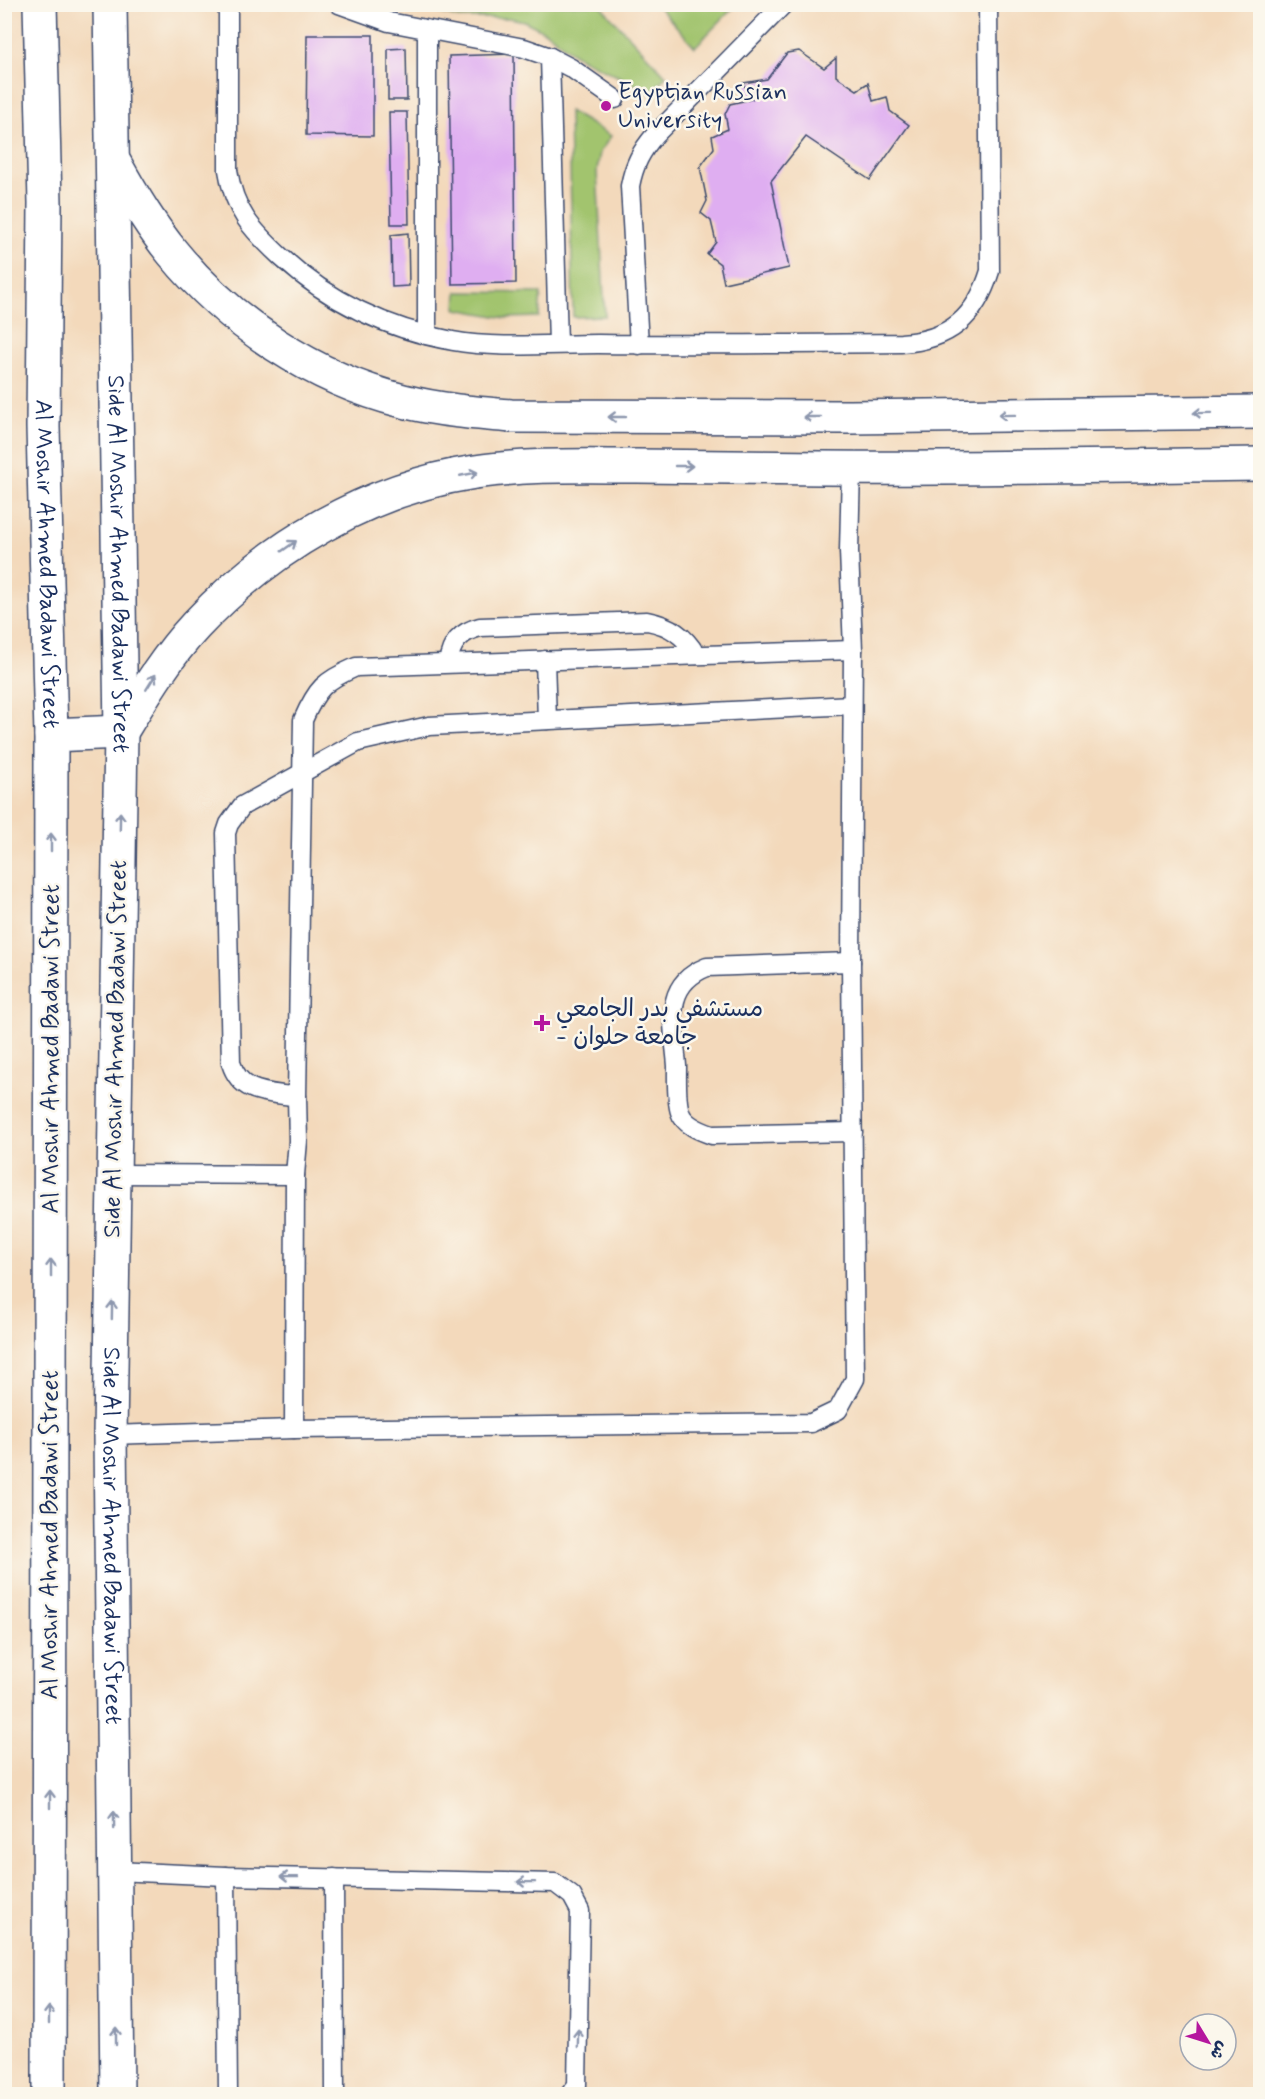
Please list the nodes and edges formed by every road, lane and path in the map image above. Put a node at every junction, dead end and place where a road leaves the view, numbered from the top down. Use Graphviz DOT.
graph roads {
  1 [pos="40,4"];
  2 [pos="110,4"];
  3 [pos="228,4"];
  4 [pos="339,4"];
  5 [pos="784,4"];
  6 [pos="988,4"];
  7 [pos="427,30"];
  8 [pos="550,57"];
  9 [pos="615,99"];
  10 [pos="113,159"];
  11 [pos="427,335"];
  12 [pos="558,344"];
  13 [pos="639,345"];
  14 [pos="1260,412"];
  15 [pos="850,417"];
  16 [pos="1260,464"];
  17 [pos="851,468"];
  18 [pos="852,650"];
  19 [pos="696,655"];
  20 [pos="545,660"];
  21 [pos="448,663"];
  22 [pos="852,705"];
  23 [pos="548,720"];
  24 [pos="121,732"];
  25 [pos="51,735"];
  26 [pos="301,772"];
  27 [pos="851,962"];
  28 [pos="297,1097"];
  29 [pos="853,1132"];
  30 [pos="114,1174"];
  31 [pos="295,1176"];
  32 [pos="294,1429"];
  33 [pos="110,1435"];
  34 [pos="115,1871"];
  35 [pos="226,1876"];
  36 [pos="333,1878"];
  37 [pos="49,2094"];
  38 [pos="117,2094"];
  39 [pos="228,2094"];
  40 [pos="335,2094"];
  41 [pos="570,2094"];
  1 -- 25 [label="street, Al Moshir Ahmed Badawi Street"];
  2 -- 10 [label="street, Side Al Moshir Ahmed Badawi Street"];
  3 -- 11 [label="lane"];
  4 -- 7 [label="lane"];
  5 -- 13 [label="lane"];
  6 -- 13 [label="lane"];
  7 -- 8 [label="lane"];
  7 -- 11 [label="lane"];
  8 -- 9 [label="lane"];
  8 -- 12 [label="lane"];
  15 -- 10 [label="street, one-way"];
  10 -- 24 [label="street, Side Al Moshir Ahmed Badawi Street"];
  11 -- 12 [label="lane"];
  12 -- 13 [label="lane"];
  14 -- 15 [label="street, one-way"];
  15 -- 17 [label="street"];
  16 -- 17 [label="street"];
  17 -- 18 [label="lane"];
  24 -- 17 [label="street, one-way"];
  18 -- 19 [label="lane"];
  18 -- 22 [label="lane"];
  19 -- 20 [label="lane"];
  19 -- 21 [label="lane"];
  20 -- 21 [label="lane"];
  20 -- 23 [label="lane"];
  21 -- 26 [label="lane"];
  22 -- 23 [label="lane"];
  22 -- 27 [label="lane"];
  23 -- 26 [label="lane"];
  24 -- 25 [label="street"];
  30 -- 24 [label="street, Side Al Moshir Ahmed Badawi Street, one-way"];
  37 -- 25 [label="street, Al Moshir Ahmed Badawi Street, one-way"];
  26 -- 28 [label="lane"];
  26 -- 28 [label="lane"];
  27 -- 29 [label="lane"];
  27 -- 29 [label="lane"];
  28 -- 31 [label="lane"];
  29 -- 32 [label="lane"];
  30 -- 31 [label="lane"];
  33 -- 30 [label="street, Side Al Moshir Ahmed Badawi Street, one-way"];
  31 -- 32 [label="lane"];
  32 -- 33 [label="lane"];
  34 -- 33 [label="street, Side Al Moshir Ahmed Badawi Street, one-way"];
  34 -- 35 [label="lane"];
  38 -- 34 [label="street, Side Al Moshir Ahmed Badawi Street, one-way"];
  36 -- 35 [label="lane, one-way"];
  35 -- 39 [label="lane"];
  36 -- 40 [label="lane"];
  41 -- 36 [label="lane, one-way"];
}
